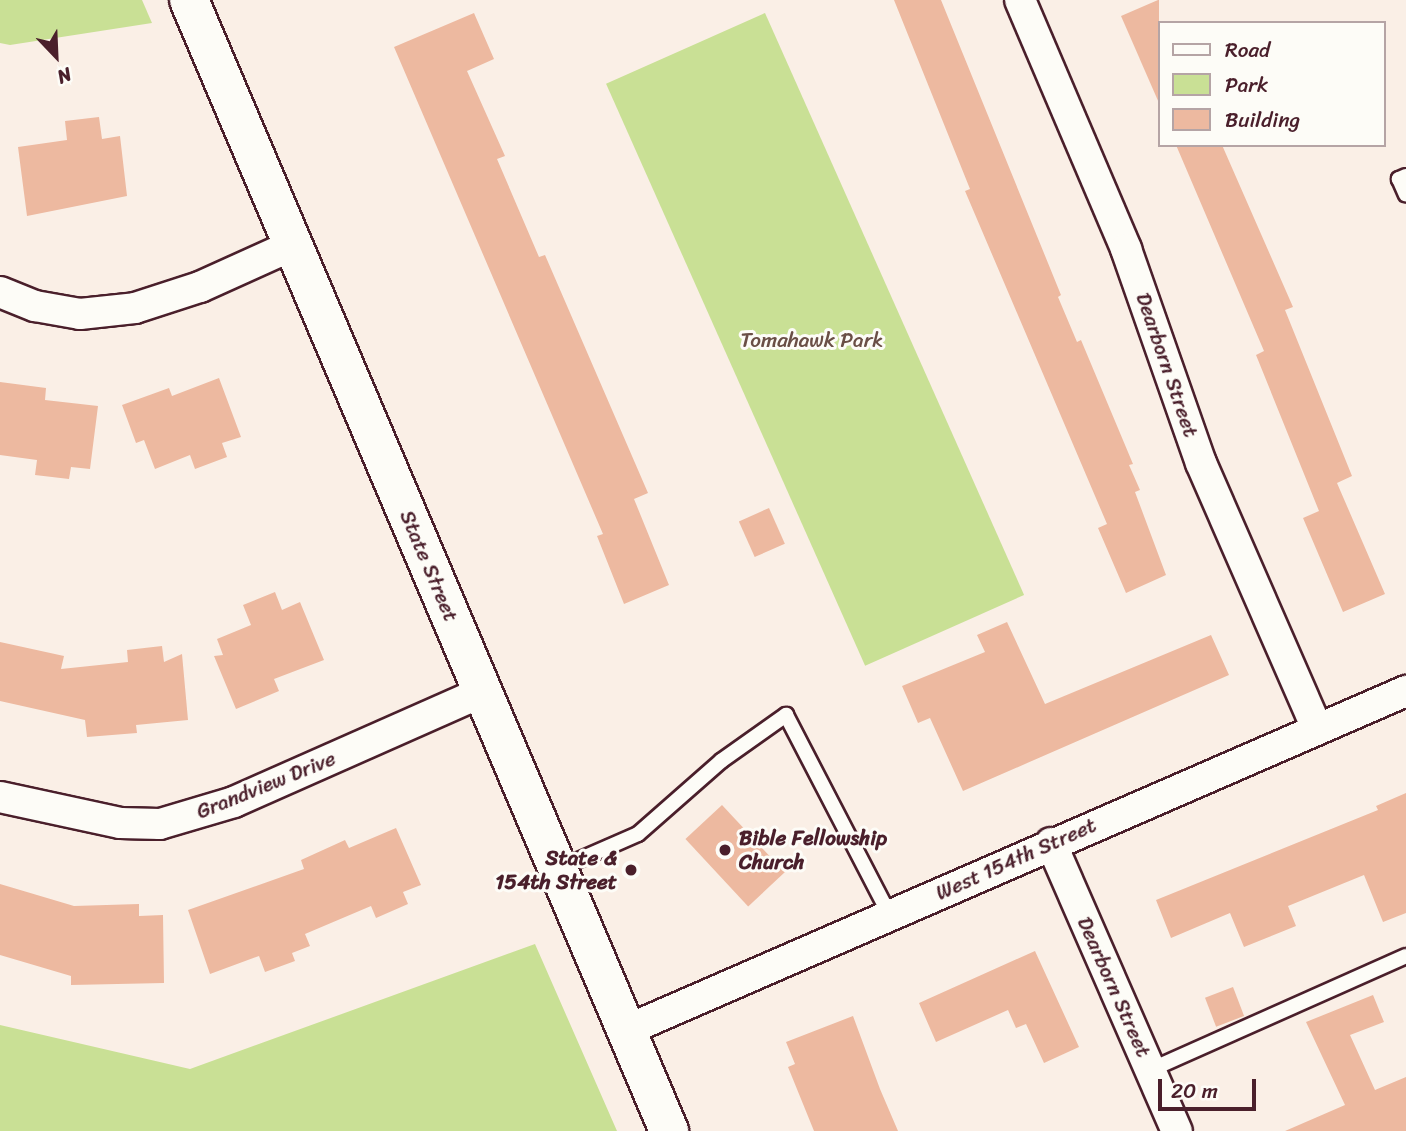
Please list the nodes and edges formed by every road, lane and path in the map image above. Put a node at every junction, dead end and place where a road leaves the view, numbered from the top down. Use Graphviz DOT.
graph roads {
  1 [pos="189,0"];
  2 [pos="1020,0"];
  3 [pos="1406,176"];
  4 [pos="1406,195"];
  5 [pos="293,245"];
  6 [pos="0,292"];
  7 [pos="1406,691"];
  8 [pos="482,692"];
  9 [pos="1317,729"];
  10 [pos="0,797"];
  11 [pos="1051,843"];
  12 [pos="558,869"];
  13 [pos="889,914"];
  14 [pos="1406,956"];
  15 [pos="626,1030"];
  16 [pos="1150,1070"];
  17 [pos="669,1131"];
  18 [pos="1177,1131"];
  1 -- 5 [label="main road, State Street"];
  2 -- 9 [label="street, Dearborn Street"];
  3 -- 4 [label="lane"];
  5 -- 6 [label="street"];
  5 -- 8 [label="main road, State Street"];
  7 -- 9 [label="street, West 154th Street"];
  8 -- 10 [label="street, Grandview Drive"];
  8 -- 12 [label="main road, State Street"];
  9 -- 11 [label="street, West 154th Street"];
  11 -- 13 [label="street, West 154th Street"];
  11 -- 16 [label="street, Dearborn Street"];
  12 -- 13 [label="lane"];
  12 -- 15 [label="main road, State Street"];
  13 -- 15 [label="street, West 154th Street"];
  14 -- 16 [label="lane"];
  15 -- 17 [label="main road, State Street"];
  16 -- 18 [label="street, Dearborn Street"];
}
